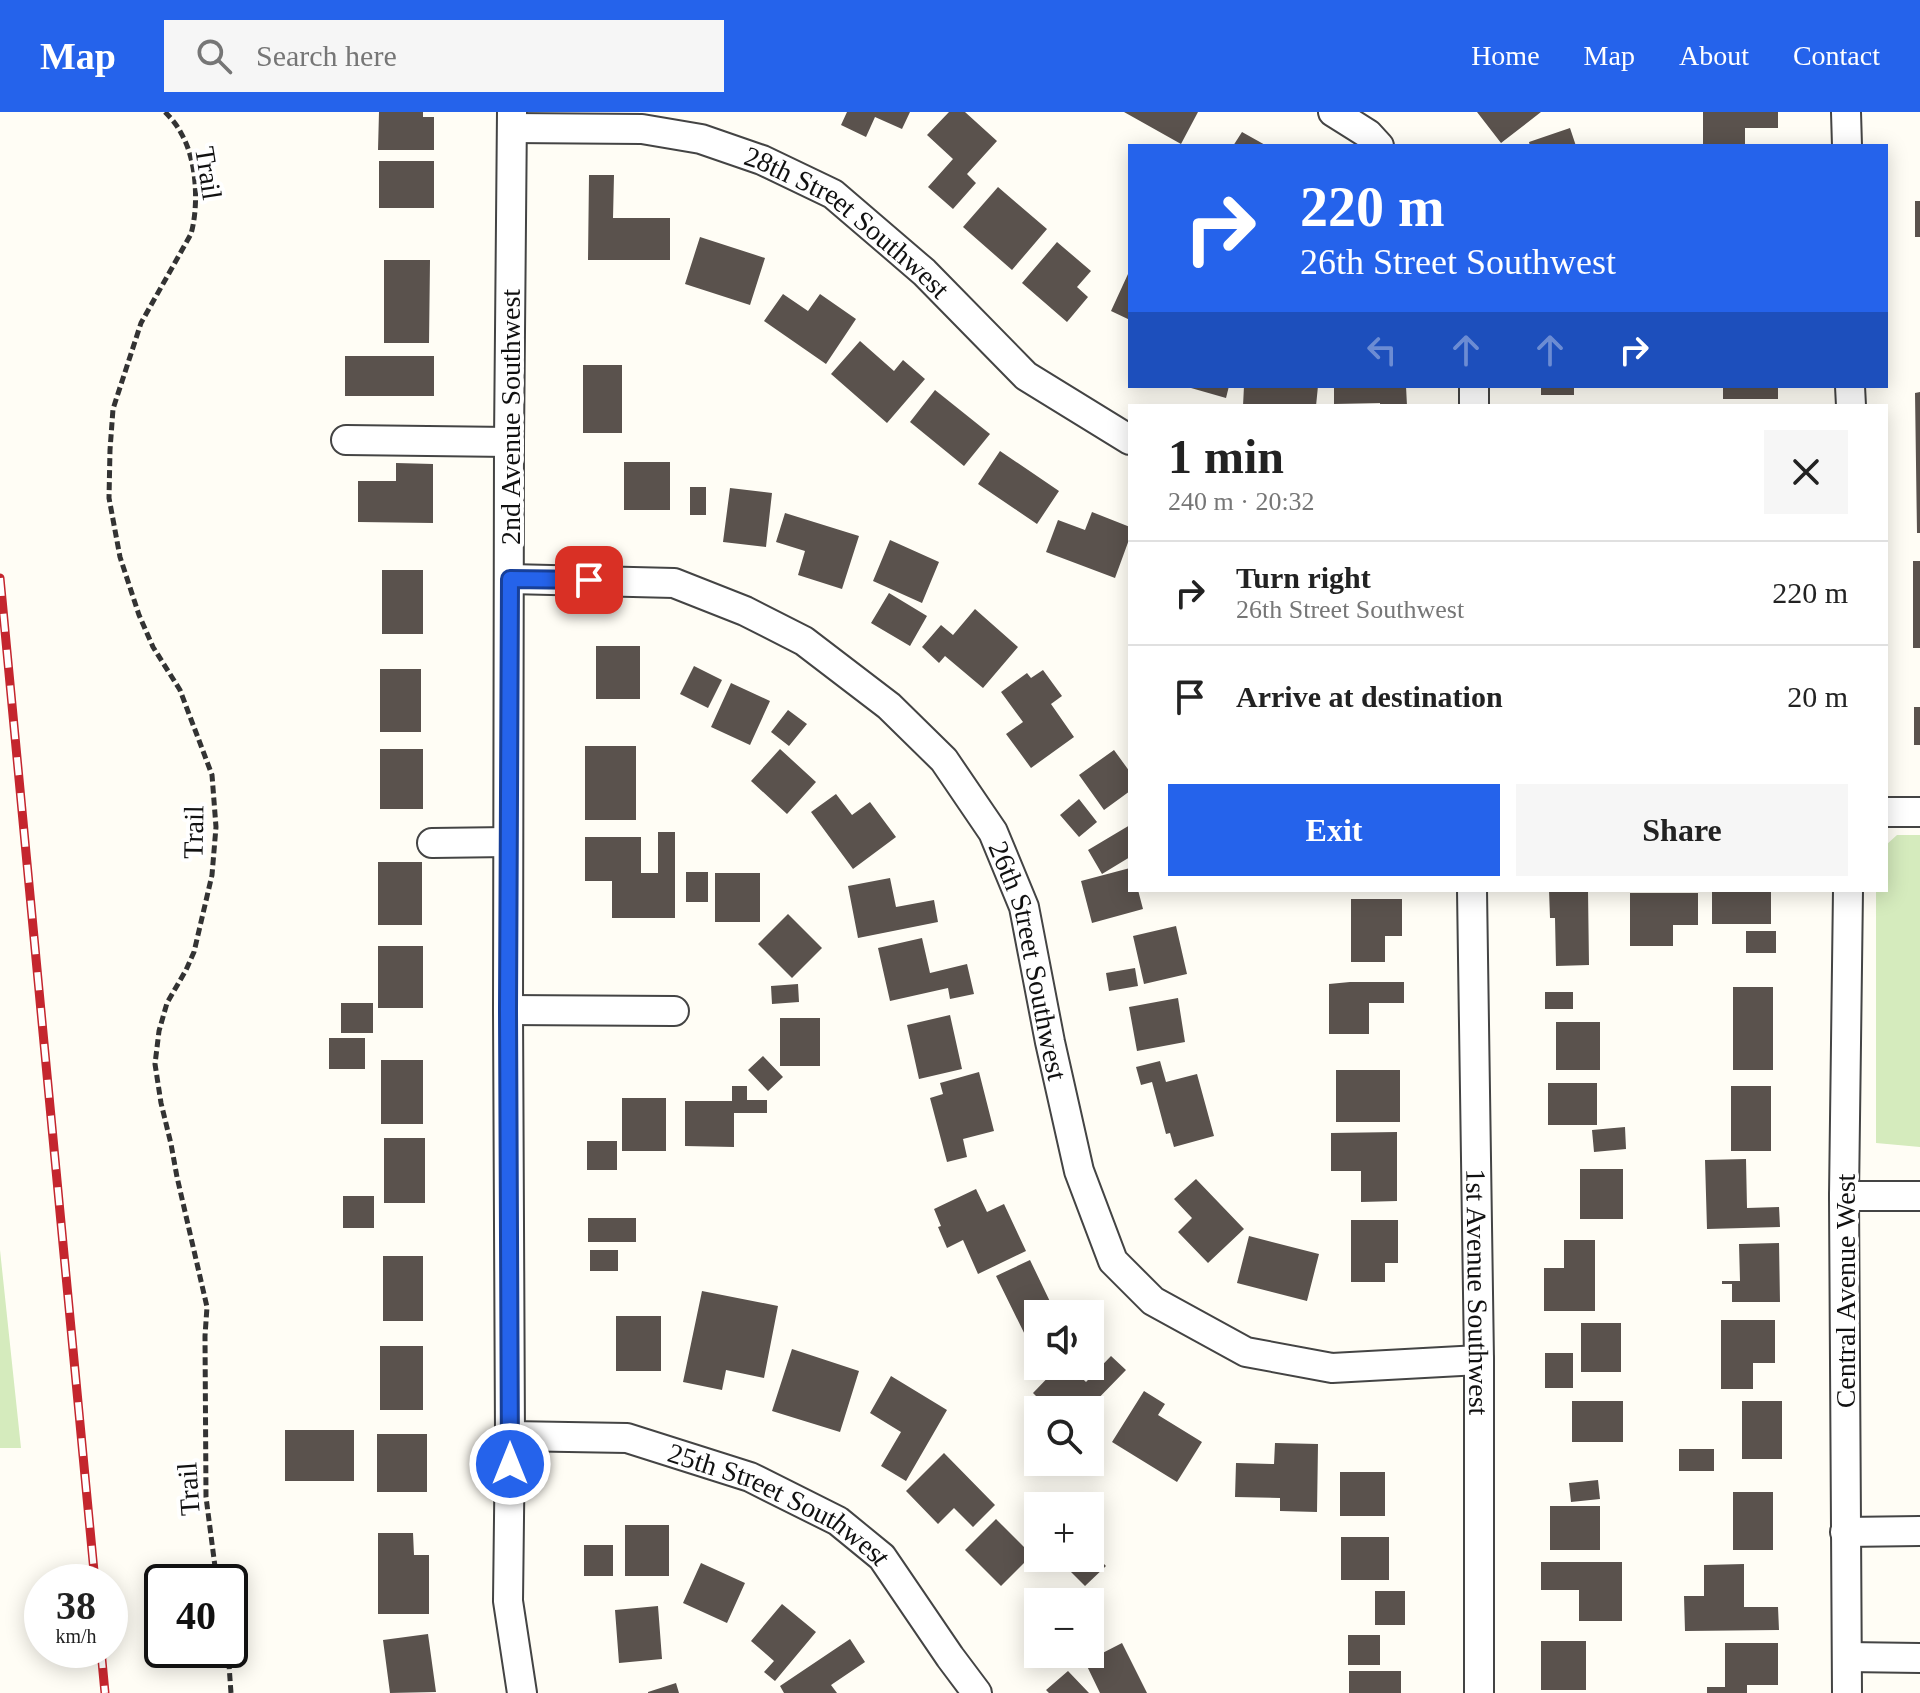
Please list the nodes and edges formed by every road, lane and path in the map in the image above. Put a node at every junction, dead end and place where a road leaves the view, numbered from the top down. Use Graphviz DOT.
graph roads {
  1 [pos="165,112"];
  2 [pos="1333,112"];
  3 [pos="1846,112"];
  4 [pos="512,120"];
  5 [pos="1377,144"];
  6 [pos="1847,144"];
  7 [pos="1128,439"];
  8 [pos="346,440"];
  9 [pos="509,442"];
  10 [pos="510,579"];
  11 [pos="1888,812"];
  12 [pos="1920,812"];
  13 [pos="508,842"];
  14 [pos="432,843"];
  15 [pos="1472,892"];
  16 [pos="1848,892"];
  17 [pos="508,1010"];
  18 [pos="674,1011"];
  19 [pos="1844,1196"];
  20 [pos="1920,1196"];
  21 [pos="1479,1360"];
  22 [pos="510,1436"];
  23 [pos="1920,1531"];
  24 [pos="1845,1532"];
  25 [pos="215,1564"];
  26 [pos="1847,1657"];
  27 [pos="1920,1658"];
  28 [pos="229,1668"];
  29 [pos="231,1693"];
  30 [pos="522,1693"];
  31 [pos="977,1693"];
  32 [pos="1479,1693"];
  33 [pos="1847,1693"];
  1 -- 25 [label="path, Trail"];
  2 -- 5 [label="street"];
  3 -- 6 [label="street"];
  4 -- 7 [label="street, 28th Street Southwest"];
  4 -- 9 [label="street, 2nd Avenue Southwest"];
  8 -- 9 [label="street"];
  9 -- 10 [label="street, 2nd Avenue Southwest"];
  10 -- 13 [label="street, 2nd Avenue Southwest"];
  10 -- 21 [label="street, 26th Street Southwest"];
  11 -- 12 [label="street"];
  13 -- 14 [label="street"];
  13 -- 17 [label="street, 2nd Avenue Southwest"];
  15 -- 21 [label="street, 1st Avenue Southwest"];
  16 -- 19 [label="street, Central Avenue West"];
  17 -- 18 [label="street"];
  17 -- 22 [label="street, 2nd Avenue Southwest"];
  19 -- 20 [label="street"];
  19 -- 24 [label="street, Central Avenue West"];
  21 -- 32 [label="street, 1st Avenue Southwest"];
  22 -- 30 [label="street, 2nd Avenue Southwest"];
  22 -- 31 [label="street, 25th Street Southwest"];
  23 -- 24 [label="street"];
  24 -- 26 [label="street, Central Avenue West"];
  26 -- 27 [label="street"];
  26 -- 33 [label="street, Central Avenue West"];
  28 -- 29 [label="path"];
}
